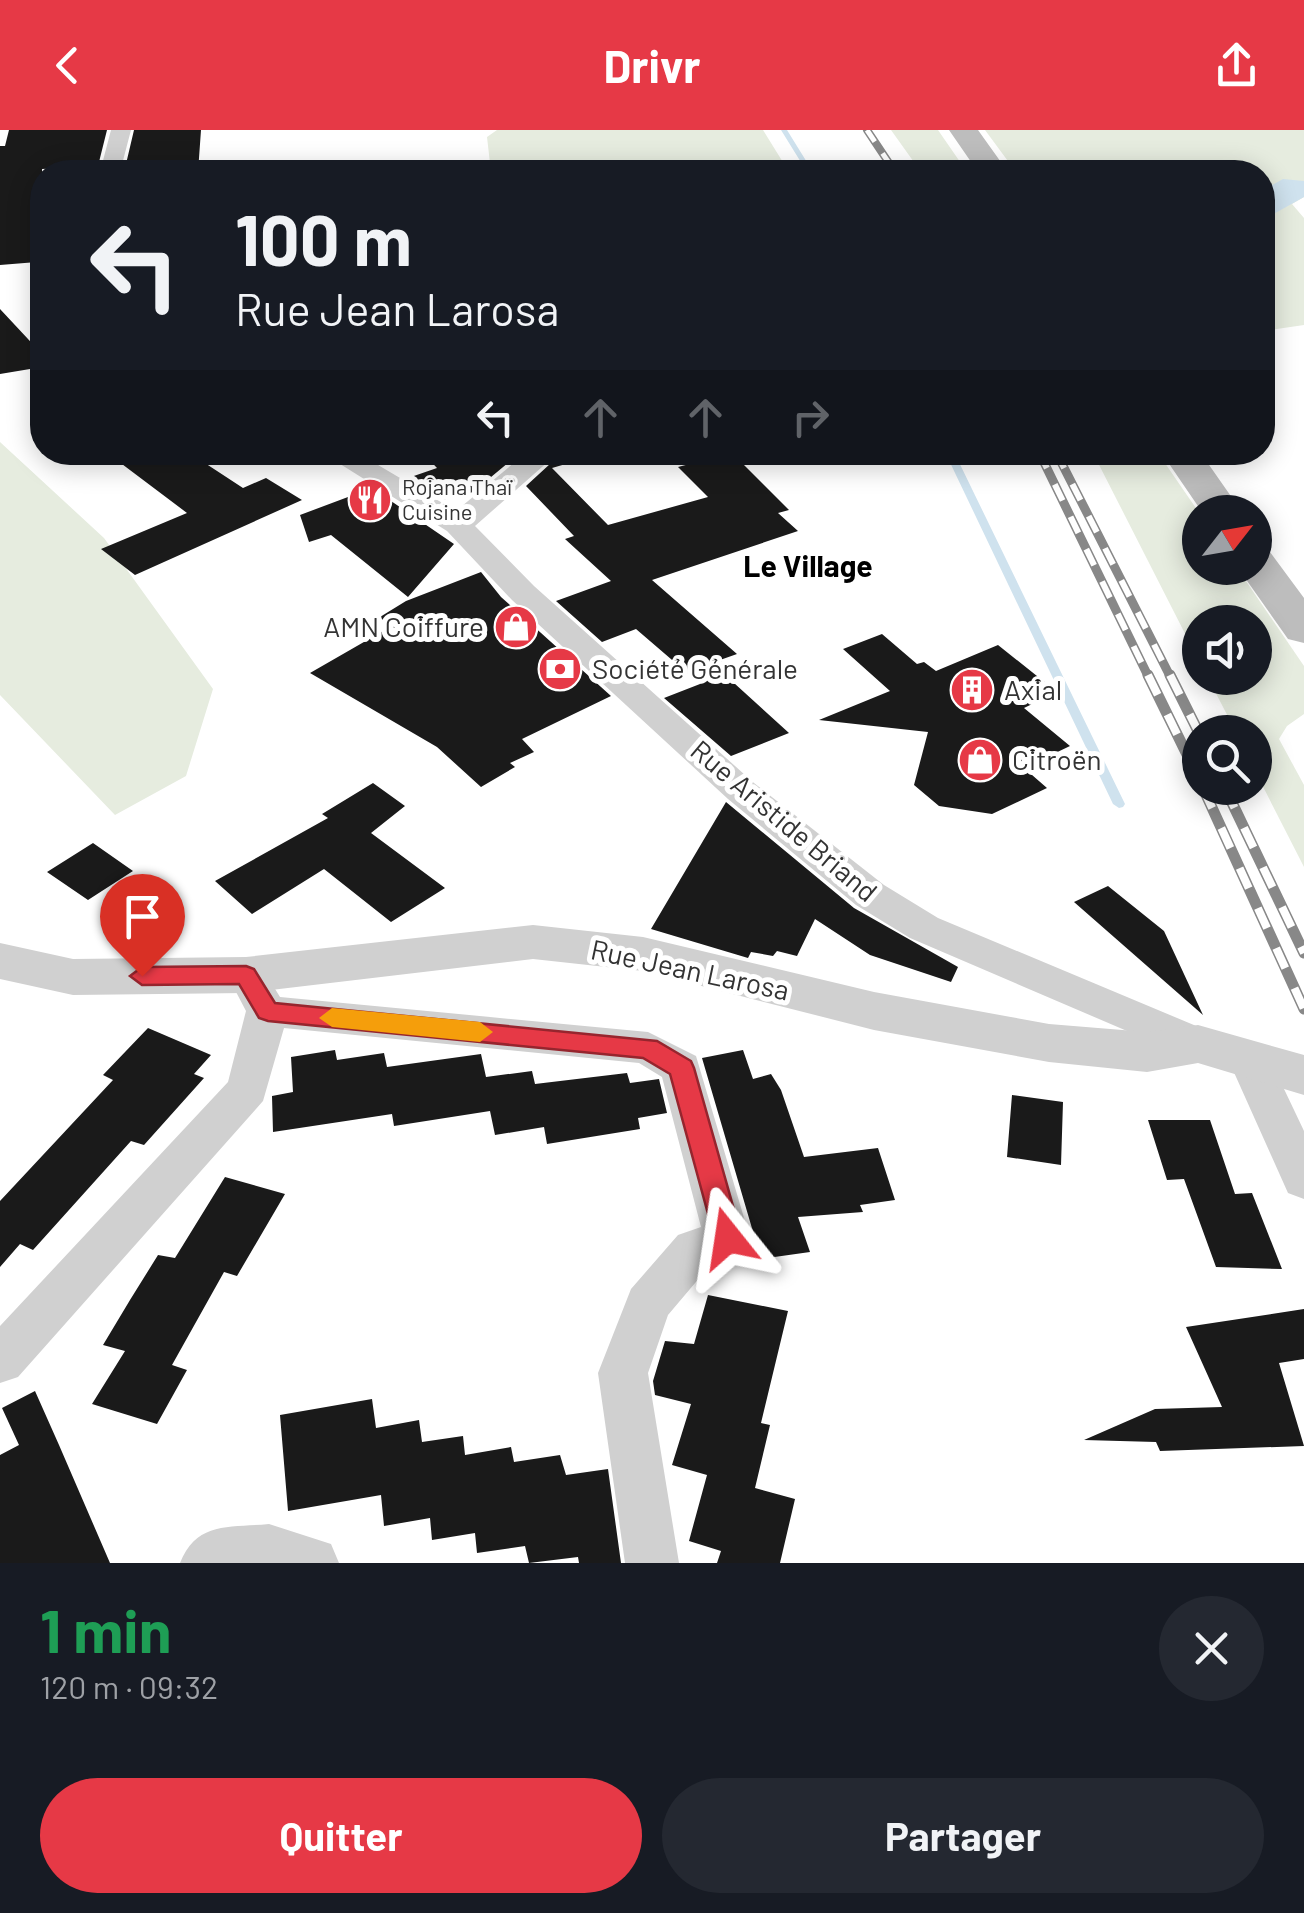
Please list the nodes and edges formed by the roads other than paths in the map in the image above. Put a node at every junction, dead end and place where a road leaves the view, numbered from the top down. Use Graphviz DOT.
graph roads {
  1 [pos="121,130"];
  2 [pos="963,130"];
  3 [pos="113,160"];
  4 [pos="984,160"];
  5 [pos="357,465"];
  6 [pos="530,465"];
  7 [pos="1189,465"];
  8 [pos="1210,495"];
  9 [pos="458,525"];
  10 [pos="1272,585"];
  11 [pos="1304,629"];
  12 [pos="0,961"];
  13 [pos="257,993"];
  14 [pos="1198,1044"];
  15 [pos="1249,1059"];
  16 [pos="1304,1075"];
  17 [pos="1304,1180"];
  18 [pos="0,1361"];
  19 [pos="207,1563"];
  20 [pos="312,1563"];
  21 [pos="652,1563"];
  1 -- 3 [label="street"];
  2 -- 4 [label="main road"];
  5 -- 9 [label="street, Rue Aristide Briand"];
  6 -- 9 [label="street"];
  7 -- 8 [label="main road"];
  9 -- 14 [label="street, Rue Aristide Briand"];
  10 -- 11 [label="main road"];
  12 -- 13 [label="street, Rue Jean Larosa"];
  13 -- 14 [label="street, Rue Jean Larosa"];
  13 -- 18 [label="street"];
  13 -- 21 [label="street"];
  14 -- 15 [label="street, Rue Aristide Briand"];
  15 -- 16 [label="street, Rue Aristide Briand"];
  15 -- 17 [label="street"];
  19 -- 20 [label="street"];
}
